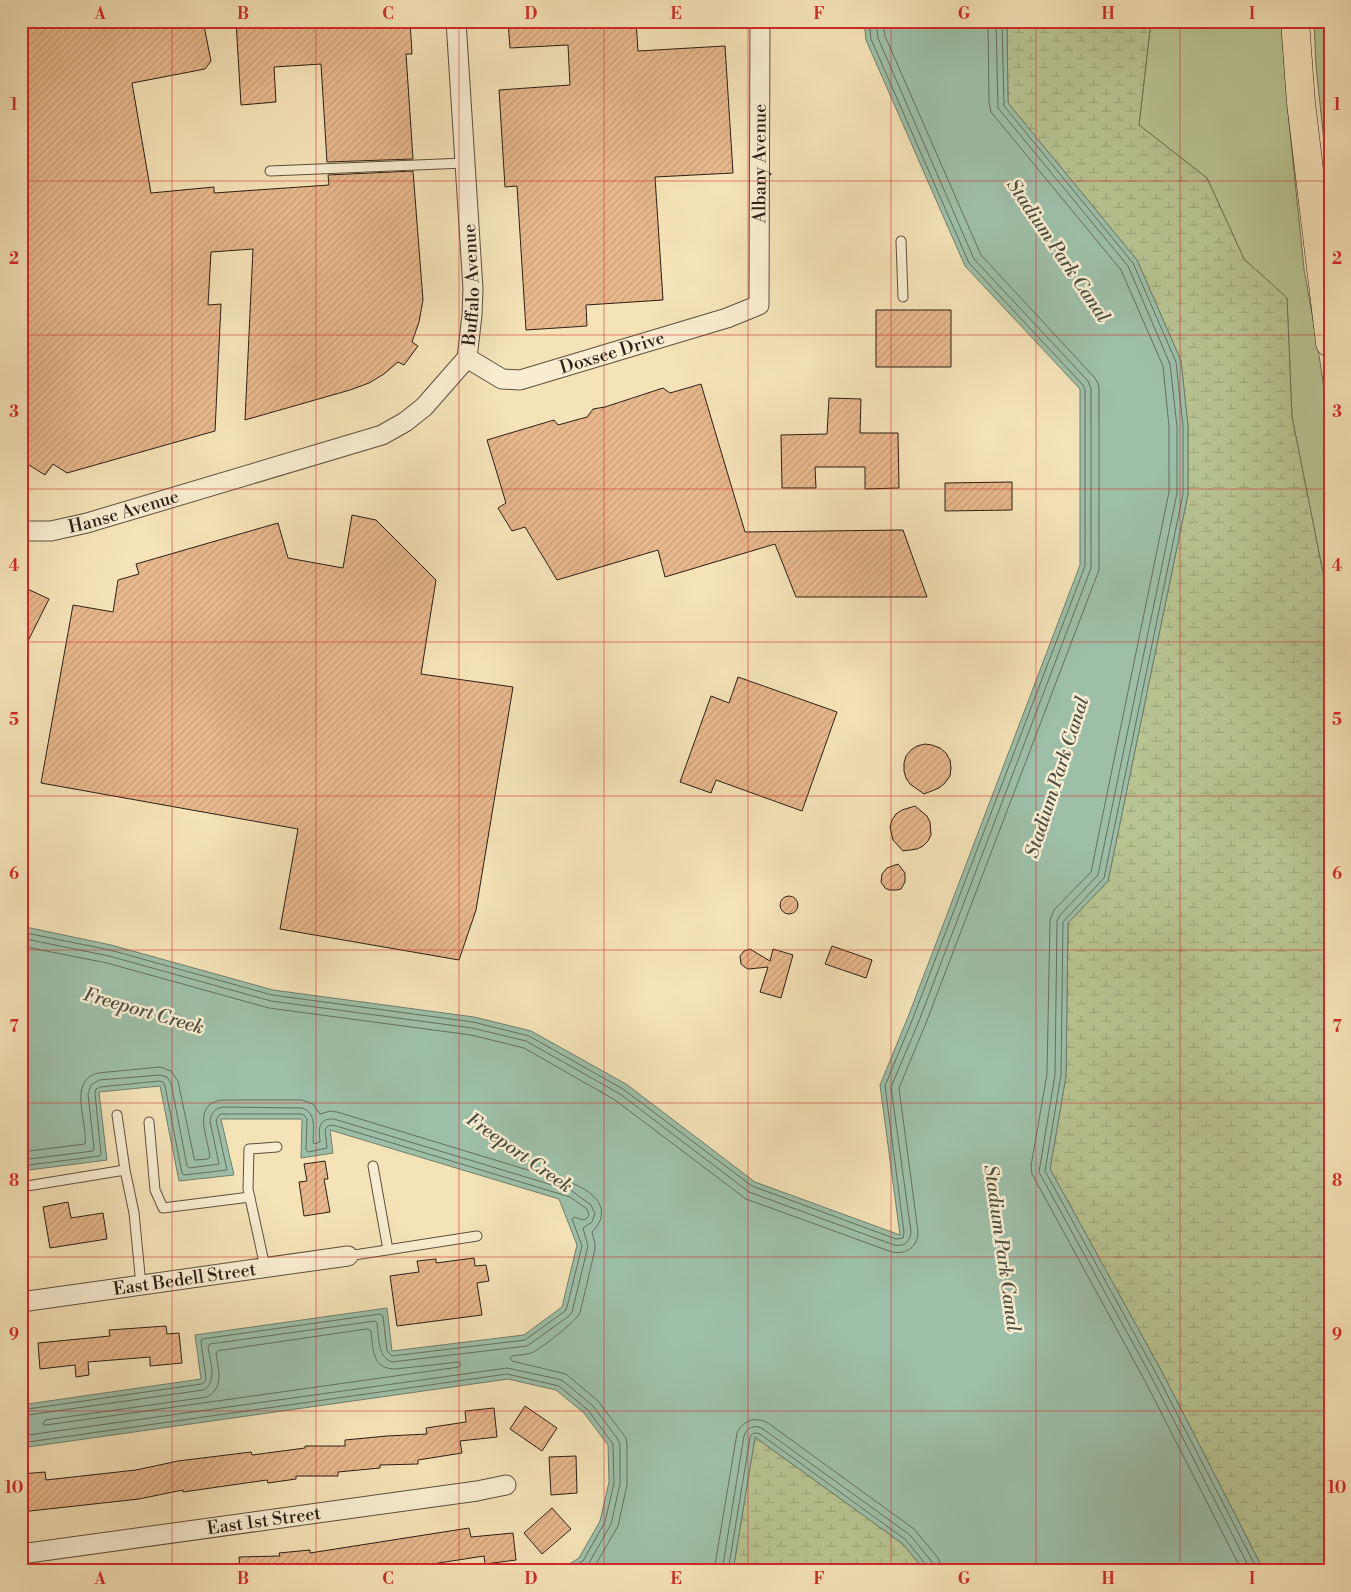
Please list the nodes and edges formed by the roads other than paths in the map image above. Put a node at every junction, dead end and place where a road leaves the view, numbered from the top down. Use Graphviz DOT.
graph roads {
  1 [pos="456,21"];
  2 [pos="760,21"];
  3 [pos="1295,21"];
  4 [pos="465,163"];
  5 [pos="270,171"];
  6 [pos="901,240"];
  7 [pos="903,297"];
  8 [pos="759,305"];
  9 [pos="1330,343"];
  10 [pos="467,358"];
  11 [pos="224,482"];
  12 [pos="21,531"];
  13 [pos="117,1115"];
  14 [pos="149,1122"];
  15 [pos="277,1147"];
  16 [pos="373,1166"];
  17 [pos="125,1170"];
  18 [pos="21,1187"];
  19 [pos="250,1197"];
  20 [pos="477,1236"];
  21 [pos="388,1250"];
  22 [pos="348,1256"];
  23 [pos="266,1267"];
  24 [pos="141,1285"];
  25 [pos="21,1302"];
  26 [pos="506,1485"];
  27 [pos="21,1554"];
  1 -- 4 [label="street, Buffalo Avenue"];
  2 -- 8 [label="street, Albany Avenue"];
  3 -- 9 [label="highway"];
  4 -- 5 [label="lane"];
  4 -- 10 [label="street, Buffalo Avenue"];
  6 -- 7 [label="lane"];
  8 -- 10 [label="street, Doxsee Drive"];
  10 -- 11 [label="street, Buffalo Avenue"];
  11 -- 12 [label="street, Hanse Avenue"];
  13 -- 17 [label="lane"];
  14 -- 19 [label="lane"];
  15 -- 19 [label="lane"];
  16 -- 21 [label="lane"];
  17 -- 18 [label="lane"];
  17 -- 24 [label="lane"];
  19 -- 23 [label="lane"];
  20 -- 21 [label="lane"];
  21 -- 22 [label="lane"];
  22 -- 23 [label="street, East Bedell Street"];
  23 -- 24 [label="street, East Bedell Street"];
  24 -- 25 [label="street, East Bedell Street"];
  26 -- 27 [label="street, East 1st Street"];
}
